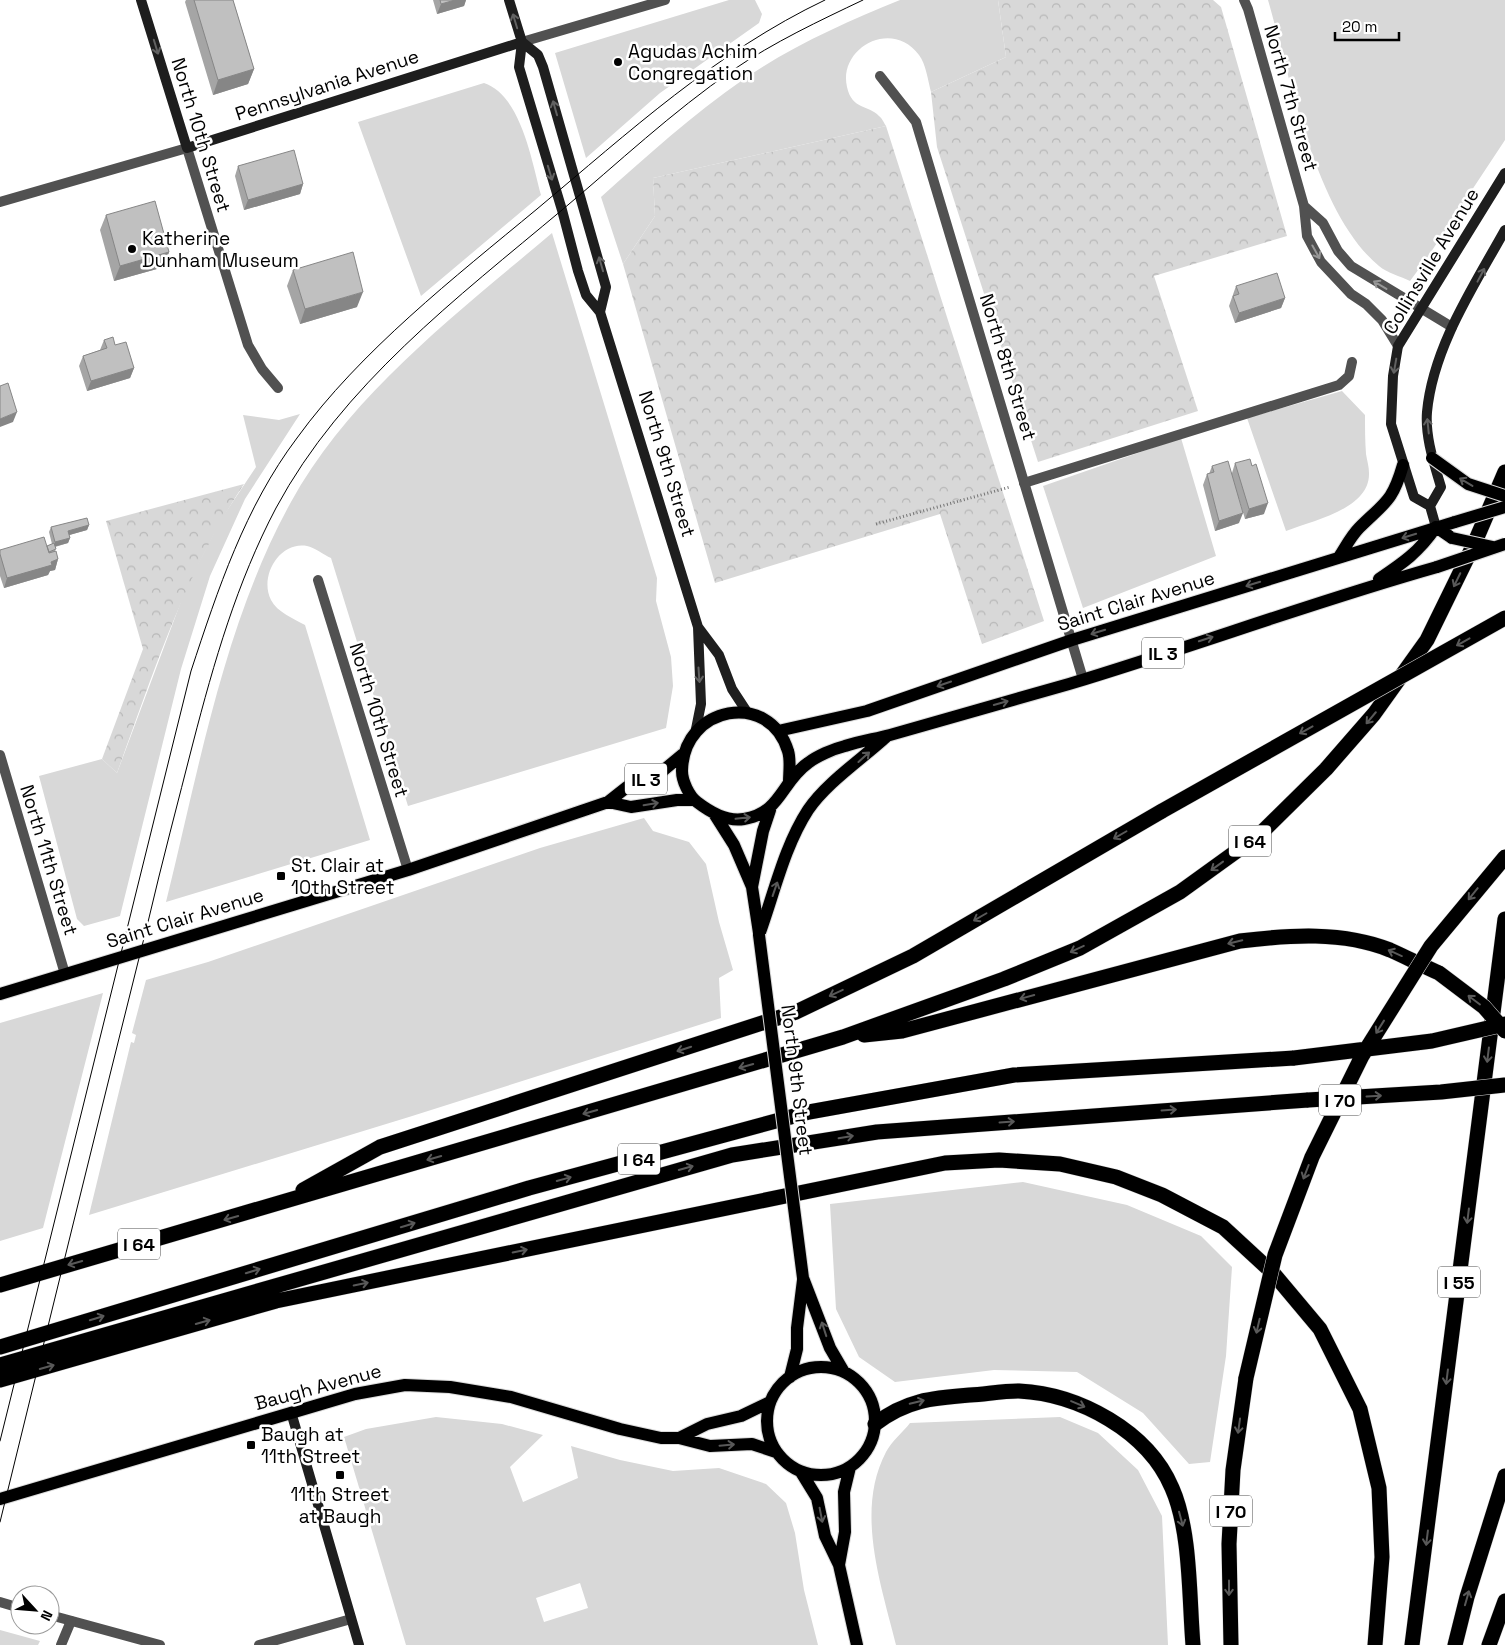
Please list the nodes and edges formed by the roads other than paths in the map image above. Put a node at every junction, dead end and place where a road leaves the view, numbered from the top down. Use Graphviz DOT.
graph roads {
  1 [pos="142,0"];
  2 [pos="508,0"];
  3 [pos="665,0"];
  4 [pos="1244,0"];
  5 [pos="522,42"];
  6 [pos="880,76"];
  7 [pos="186,148"];
  8 [pos="1505,173"];
  9 [pos="0,202"];
  10 [pos="1304,206"];
  11 [pos="1505,230"];
  12 [pos="1420,308"];
  13 [pos="600,312"];
  14 [pos="1452,328"];
  15 [pos="1398,346"];
  16 [pos="1352,362"];
  17 [pos="278,388"];
  18 [pos="1432,458"];
  19 [pos="1403,465"];
  20 [pos="1505,472"];
  21 [pos="1024,482"];
  22 [pos="1505,496"];
  23 [pos="1430,506"];
  24 [pos="1505,507"];
  25 [pos="1436,527"];
  26 [pos="1499,546"];
  27 [pos="1339,557"];
  28 [pos="318,580"];
  29 [pos="1368,586"];
  30 [pos="1505,618"];
  31 [pos="698,627"];
  32 [pos="1072,640"];
  33 [pos="1083,679"];
  34 [pos="748,712"];
  35 [pos="696,729"];
  36 [pos="778,731"];
  37 [pos="887,736"];
  38 [pos="682,754"];
  39 [pos="0,755"];
  40 [pos="788,782"];
  41 [pos="694,800"];
  42 [pos="608,802"];
  43 [pos="770,810"];
  44 [pos="715,815"];
  45 [pos="1505,857"];
  46 [pos="408,870"];
  47 [pos="752,887"];
  48 [pos="1505,919"];
  49 [pos="759,935"];
  50 [pos="65,974"];
  51 [pos="0,994"];
  52 [pos="1505,1024"];
  53 [pos="1505,1031"];
  54 [pos="843,1037"];
  55 [pos="1505,1085"];
  56 [pos="278,1204"];
  57 [pos="803,1278"];
  58 [pos="0,1284"];
  59 [pos="0,1347"];
  60 [pos="0,1364"];
  61 [pos="844,1372"];
  62 [pos="790,1377"];
  63 [pos="0,1380"];
  64 [pos="770,1402"];
  65 [pos="291,1412"];
  66 [pos="875,1424"];
  67 [pos="679,1438"];
  68 [pos="776,1452"];
  69 [pos="850,1467"];
  70 [pos="801,1472"];
  71 [pos="1505,1476"];
  72 [pos="0,1498"];
  73 [pos="839,1565"];
  74 [pos="1505,1601"];
  75 [pos="60,1618"];
  76 [pos="350,1619"];
  77 [pos="71,1621"];
  78 [pos="61,1645"];
  79 [pos="160,1645"];
  80 [pos="259,1645"];
  81 [pos="359,1645"];
  82 [pos="857,1645"];
  83 [pos="1193,1645"];
  84 [pos="1231,1645"];
  85 [pos="1375,1645"];
  86 [pos="1412,1645"];
  87 [pos="1455,1645"];
  88 [pos="1489,1645"];
  1 -- 7 [label="main road, North 10th Street, one-way"];
  5 -- 2 [label="main road, North 9th Street, one-way"];
  3 -- 5 [label="street, Pennsylvania Avenue"];
  4 -- 10 [label="street, North 7th Street"];
  5 -- 7 [label="main road, Pennsylvania Avenue"];
  5 -- 13 [label="main road, North 9th Street, one-way"];
  13 -- 5 [label="main road, North 9th Street, one-way"];
  6 -- 21 [label="street, North 8th Street"];
  7 -- 9 [label="street, Pennsylvania Avenue"];
  7 -- 17 [label="street, North 10th Street"];
  8 -- 12 [label="main road, Collinsville Avenue"];
  12 -- 10 [label="street, one-way"];
  10 -- 15 [label="street, North 7th Street, one-way"];
  14 -- 11 [label="main road, one-way"];
  12 -- 14 [label="street"];
  12 -- 15 [label="main road, Collinsville Avenue"];
  13 -- 31 [label="main road, North 9th Street"];
  18 -- 14 [label="main road, one-way"];
  15 -- 19 [label="main road, Collinsville Avenue, one-way"];
  16 -- 21 [label="street"];
  22 -- 18 [label="main road, one-way, bridge"];
  18 -- 23 [label="main road"];
  19 -- 23 [label="main road, Collinsville Avenue"];
  19 -- 27 [label="main road"];
  20 -- 54 [label="highway, I 64, one-way"];
  21 -- 32 [label="street, North 8th Street"];
  23 -- 25 [label="main road"];
  24 -- 25 [label="main road, Saint Clair Avenue, bridge"];
  25 -- 26 [label="main road, bridge"];
  25 -- 27 [label="main road, Saint Clair Avenue, one-way"];
  25 -- 29 [label="main road"];
  26 -- 29 [label="main road, IL 3, bridge"];
  27 -- 32 [label="main road, Saint Clair Avenue, one-way"];
  28 -- 46 [label="street, North 10th Street"];
  33 -- 29 [label="main road, IL 3, one-way"];
  30 -- 56 [label="highway, one-way, bridge"];
  31 -- 34 [label="main road, North 9th Street"];
  31 -- 35 [label="main road, North 9th Street, one-way"];
  32 -- 33 [label="street, North 8th Street"];
  32 -- 36 [label="main road, Saint Clair Avenue, one-way"];
  37 -- 33 [label="main road, IL 3, one-way"];
  34 -- 35 [label="main road"];
  34 -- 36 [label="main road"];
  35 -- 38 [label="main road"];
  36 -- 40 [label="main road"];
  37 -- 40 [label="main road, IL 3"];
  49 -- 37 [label="main road, one-way"];
  38 -- 41 [label="main road"];
  38 -- 42 [label="main road, Saint Clair Avenue / IL 3"];
  39 -- 50 [label="street, North 11th Street"];
  40 -- 43 [label="main road"];
  42 -- 41 [label="main road, Saint Clair Avenue / IL 3, one-way"];
  41 -- 44 [label="main road"];
  42 -- 46 [label="main road, Saint Clair Avenue / IL 3"];
  44 -- 43 [label="main road, one-way"];
  43 -- 47 [label="main road, North 9th Street"];
  44 -- 47 [label="main road, North 9th Street"];
  45 -- 84 [label="highway, I 70, one-way, bridge"];
  46 -- 50 [label="main road, Saint Clair Avenue / IL 3"];
  47 -- 49 [label="main road, North 9th Street"];
  48 -- 86 [label="highway, I 55, one-way"];
  49 -- 57 [label="main road, North 9th Street, bridge"];
  50 -- 51 [label="main road, Saint Clair Avenue / IL 3"];
  59 -- 52 [label="highway, I 64, one-way, bridge"];
  53 -- 54 [label="highway, one-way, bridge"];
  54 -- 56 [label="highway, I 64, one-way"];
  60 -- 55 [label="highway, one-way, bridge"];
  56 -- 58 [label="highway, I 64, one-way"];
  61 -- 57 [label="main road, North 9th Street, one-way"];
  57 -- 62 [label="main road, North 9th Street"];
  61 -- 62 [label="main road"];
  61 -- 66 [label="main road"];
  62 -- 64 [label="main road"];
  63 -- 85 [label="highway, one-way"];
  64 -- 67 [label="main road"];
  64 -- 68 [label="main road"];
  65 -- 67 [label="main road, Baugh Avenue"];
  65 -- 72 [label="main road, Baugh Avenue"];
  65 -- 76 [label="main road"];
  66 -- 69 [label="main road"];
  66 -- 83 [label="highway, one-way"];
  67 -- 68 [label="main road, Baugh Avenue, one-way"];
  68 -- 70 [label="main road"];
  69 -- 70 [label="main road"];
  69 -- 73 [label="main road"];
  70 -- 73 [label="main road, one-way"];
  87 -- 71 [label="highway, one-way"];
  73 -- 82 [label="main road"];
  74 -- 88 [label="highway"];
  75 -- 77 [label="street"];
  76 -- 80 [label="street"];
  76 -- 81 [label="main road"];
  77 -- 78 [label="street"];
  77 -- 79 [label="street"];
}
